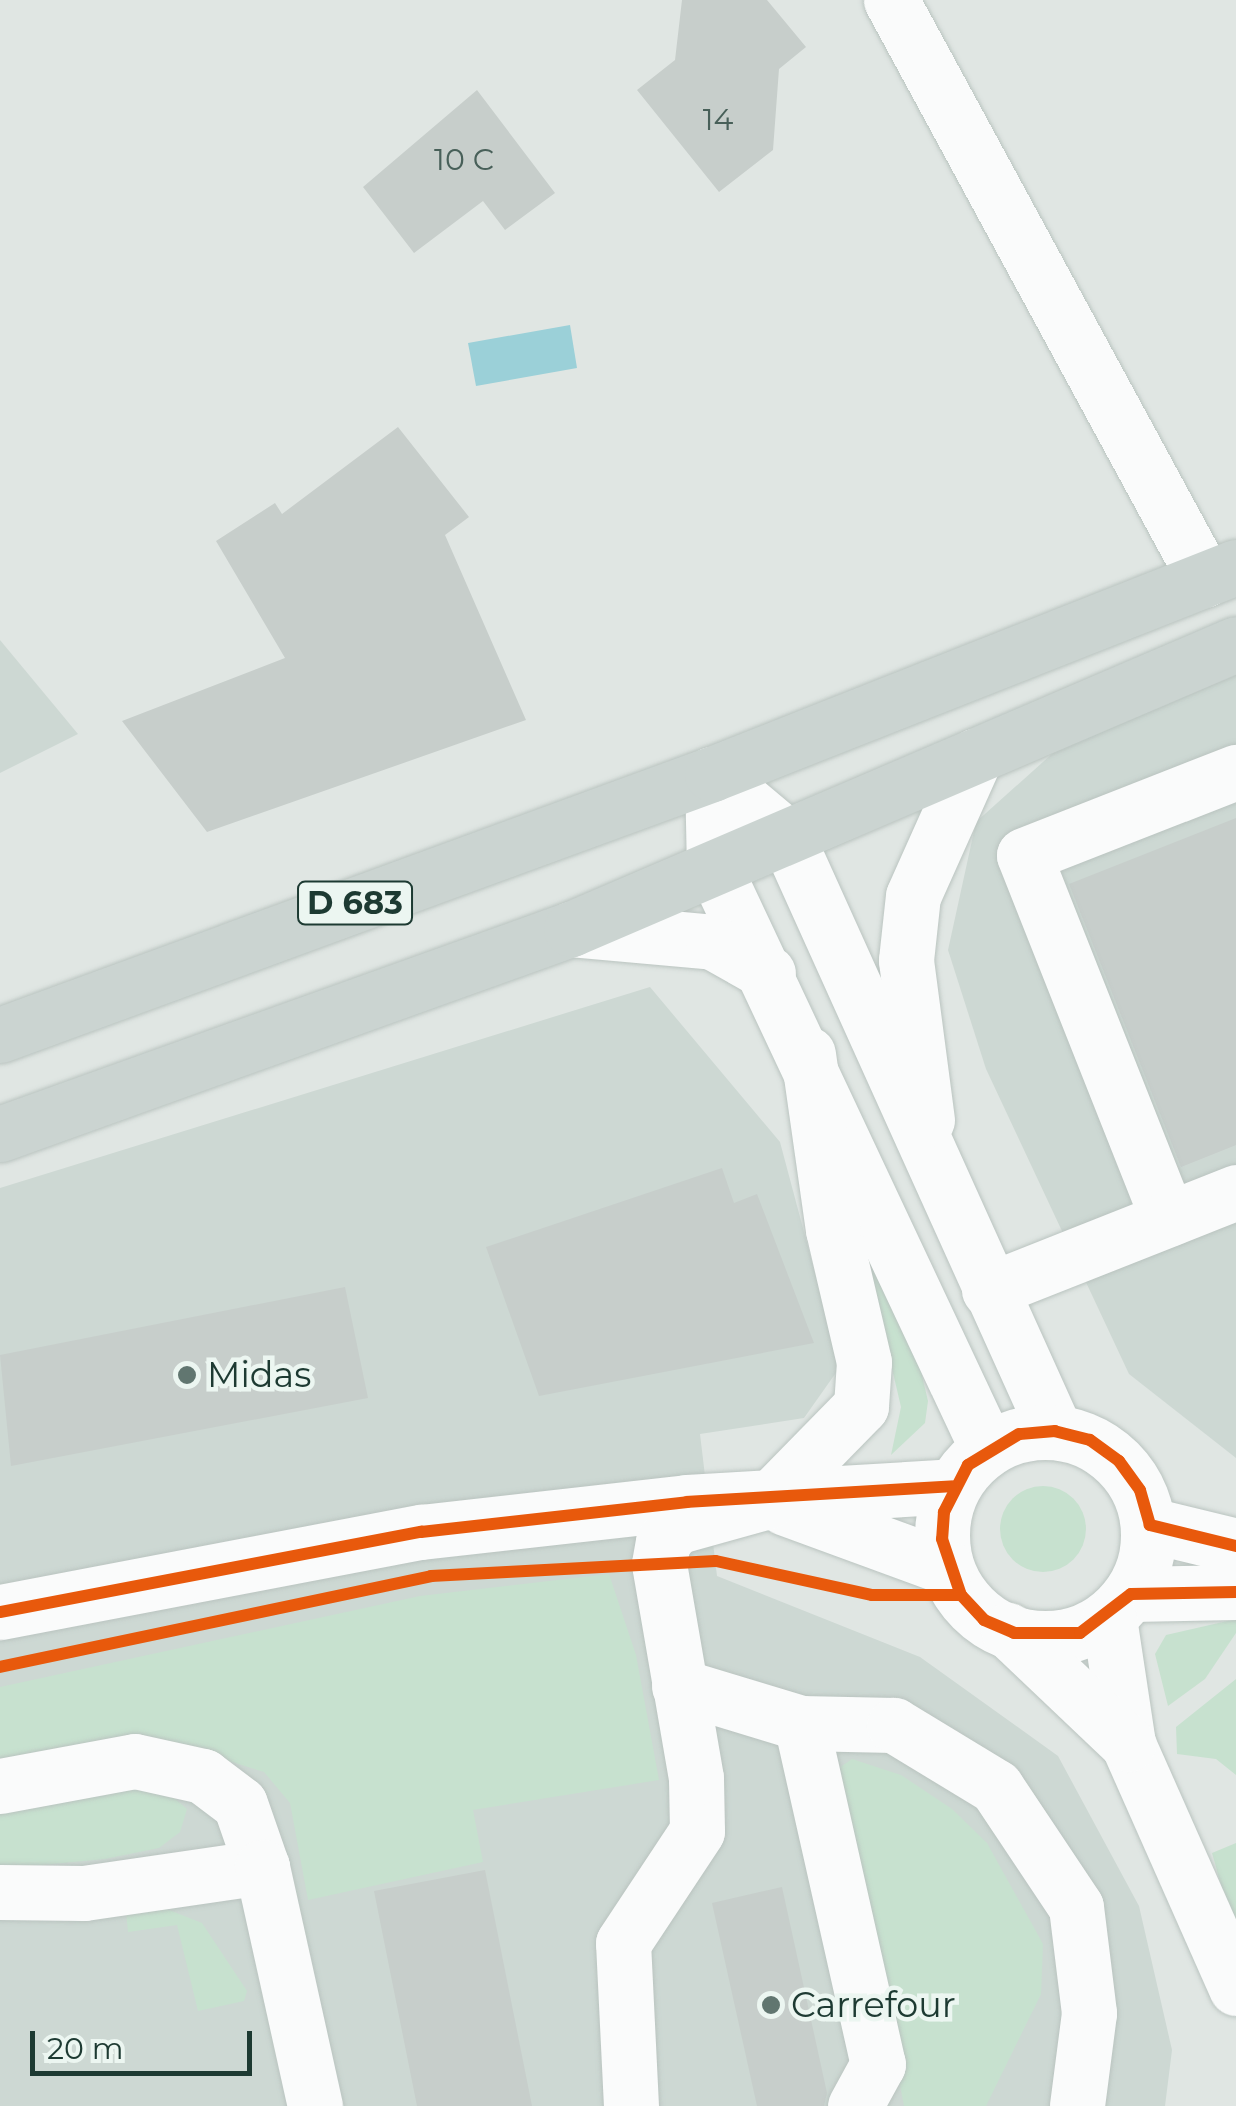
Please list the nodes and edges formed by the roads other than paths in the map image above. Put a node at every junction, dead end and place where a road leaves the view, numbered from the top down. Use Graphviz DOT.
graph roads {
  1 [pos="891,0"];
  2 [pos="1220,573"];
  3 [pos="1236,644"];
  4 [pos="976,755"];
  5 [pos="1236,772"];
  6 [pos="712,774"];
  7 [pos="787,837"];
  8 [pos="714,868"];
  9 [pos="571,930"];
  10 [pos="768,973"];
  11 [pos="0,1035"];
  12 [pos="808,1054"];
  13 [pos="0,1134"];
  14 [pos="930,1163"];
  15 [pos="1236,1192"];
  16 [pos="1168,1219"];
  17 [pos="989,1290"];
  18 [pos="1055,1431"];
  19 [pos="970,1468"];
  20 [pos="768,1501"];
  21 [pos="1150,1525"];
  22 [pos="1236,1546"];
  23 [pos="946,1566"];
  24 [pos="1236,1592"];
  25 [pos="1120,1606"];
  26 [pos="0,1612"];
  27 [pos="1008,1630"];
  28 [pos="679,1686"];
  29 [pos="802,1723"];
  30 [pos="1128,1744"];
  31 [pos="0,1786"];
  32 [pos="262,1866"];
  33 [pos="0,1892"];
  34 [pos="1236,1988"];
  35 [pos="315,2106"];
  36 [pos="630,2106"];
  37 [pos="855,2106"];
  38 [pos="1077,2106"];
  1 -- 2 [label="street"];
  2 -- 6 [label="main road, D 683"];
  3 -- 4 [label="main road, D 683"];
  4 -- 7 [label="main road, D 683"];
  4 -- 14 [label="street"];
  5 -- 16 [label="street"];
  6 -- 7 [label="street"];
  6 -- 8 [label="street"];
  6 -- 11 [label="main road, D 683"];
  7 -- 8 [label="main road, D 683"];
  7 -- 14 [label="street"];
  8 -- 9 [label="main road, D 683"];
  8 -- 10 [label="street"];
  9 -- 10 [label="street"];
  9 -- 13 [label="main road, D 683"];
  10 -- 12 [label="street"];
  12 -- 19 [label="street"];
  12 -- 20 [label="street"];
  14 -- 17 [label="street"];
  15 -- 16 [label="street"];
  16 -- 17 [label="street"];
  17 -- 18 [label="street"];
  18 -- 19 [label="street"];
  18 -- 21 [label="street"];
  19 -- 20 [label="street"];
  19 -- 23 [label="street"];
  20 -- 23 [label="street"];
  20 -- 26 [label="street"];
  20 -- 28 [label="street"];
  21 -- 22 [label="street"];
  21 -- 25 [label="street"];
  23 -- 27 [label="street"];
  24 -- 25 [label="street"];
  25 -- 27 [label="street"];
  25 -- 30 [label="street"];
  27 -- 30 [label="street"];
  28 -- 29 [label="street"];
  28 -- 36 [label="street"];
  29 -- 37 [label="street"];
  29 -- 38 [label="street"];
  30 -- 34 [label="street"];
  31 -- 32 [label="street"];
  32 -- 33 [label="street"];
  32 -- 35 [label="street"];
}
